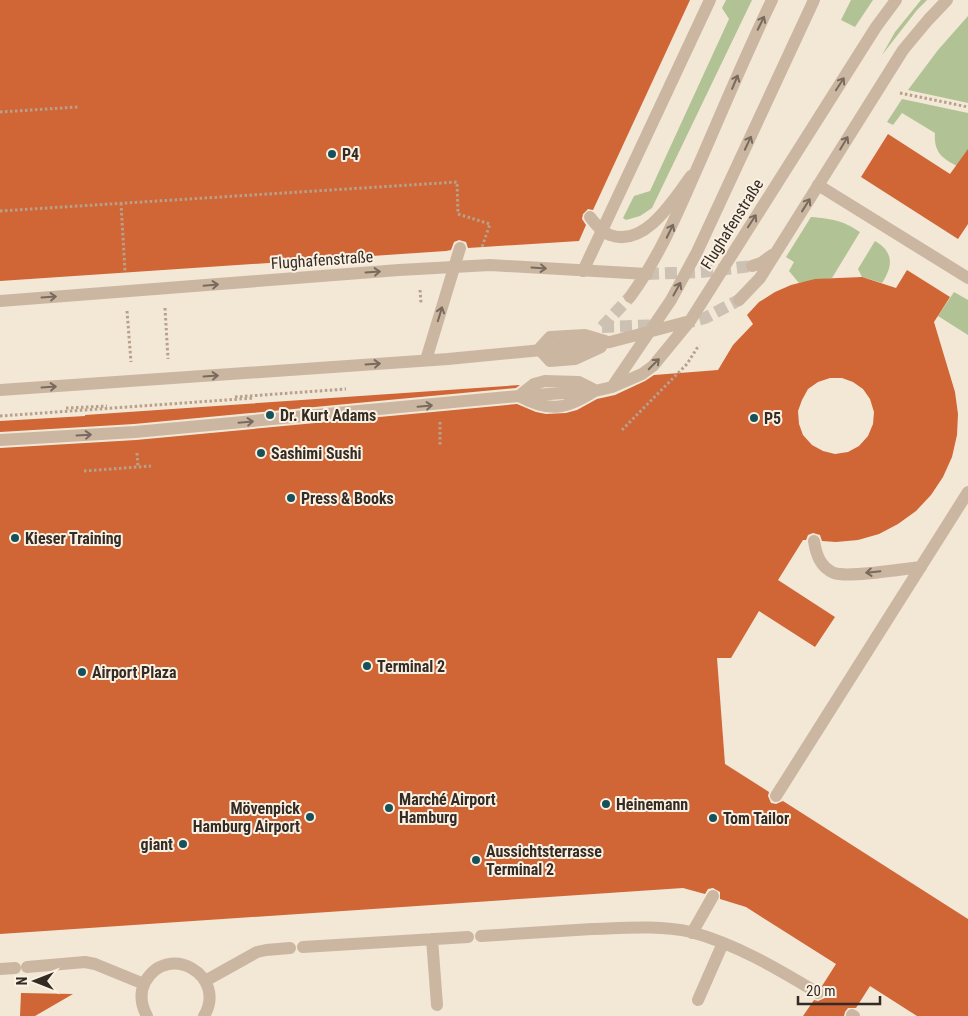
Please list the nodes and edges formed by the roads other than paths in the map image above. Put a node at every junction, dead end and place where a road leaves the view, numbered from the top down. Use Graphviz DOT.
graph roads {
  1 [pos="710,0"];
  2 [pos="772,0"];
  3 [pos="814,0"];
  4 [pos="896,0"];
  5 [pos="947,0"];
  6 [pos="696,170"];
  7 [pos="818,185"];
  8 [pos="602,231"];
  9 [pos="460,248"];
  10 [pos="592,252"];
  11 [pos="774,254"];
  12 [pos="752,266"];
  13 [pos="583,271"];
  14 [pos="647,274"];
  15 [pos="968,278"];
  16 [pos="630,297"];
  17 [pos="739,300"];
  18 [pos="0,301"];
  19 [pos="690,321"];
  20 [pos="650,330"];
  21 [pos="610,342"];
  22 [pos="539,349"];
  23 [pos="426,360"];
  24 [pos="612,387"];
  25 [pos="0,390"];
  26 [pos="595,391"];
  27 [pos="519,396"];
  28 [pos="0,440"];
  29 [pos="968,492"];
  30 [pos="814,541"];
  31 [pos="921,567"];
  32 [pos="776,796"];
  33 [pos="713,896"];
  34 [pos="692,933"];
  35 [pos="481,936"];
  36 [pos="468,937"];
  37 [pos="432,939"];
  38 [pos="723,943"];
  39 [pos="0,969"];
  40 [pos="205,981"];
  41 [pos="144,984"];
  42 [pos="818,993"];
  43 [pos="698,1000"];
  44 [pos="437,1005"];
  45 [pos="146,1016"];
  46 [pos="204,1016"];
  1 -- 8 [label="street"];
  6 -- 2 [label="street, one-way"];
  20 -- 3 [label="street, Flughafenstraße, one-way"];
  19 -- 4 [label="street, Flughafenstraße, one-way"];
  7 -- 5 [label="street, one-way"];
  6 -- 8 [label="street"];
  14 -- 6 [label="street, one-way"];
  11 -- 7 [label="street, one-way"];
  7 -- 15 [label="street"];
  8 -- 10 [label="street"];
  8 -- 10 [label="street"];
  23 -- 9 [label="street, one-way"];
  10 -- 13 [label="street"];
  11 -- 12 [label="street"];
  11 -- 17 [label="street"];
  13 -- 14 [label="street, Flughafenstraße"];
  18 -- 13 [label="street, Flughafenstraße, one-way"];
  14 -- 16 [label="street"];
  19 -- 20 [label="street"];
  24 -- 19 [label="street, Flughafenstraße, one-way"];
  20 -- 21 [label="street"];
  20 -- 24 [label="street, Flughafenstraße"];
  21 -- 22 [label="street"];
  21 -- 22 [label="street"];
  22 -- 23 [label="street"];
  25 -- 23 [label="street, one-way"];
  24 -- 26 [label="street"];
  26 -- 27 [label="street"];
  26 -- 27 [label="street"];
  28 -- 27 [label="street, one-way"];
  29 -- 31 [label="street"];
  31 -- 30 [label="street, one-way"];
  31 -- 32 [label="street"];
  33 -- 34 [label="street"];
  34 -- 35 [label="street"];
  34 -- 38 [label="street"];
  36 -- 37 [label="street"];
  37 -- 40 [label="street"];
  37 -- 44 [label="street"];
  38 -- 42 [label="street"];
  38 -- 43 [label="street"];
  39 -- 41 [label="street"];
  40 -- 41 [label="street"];
  40 -- 46 [label="street"];
  41 -- 45 [label="street"];
}
